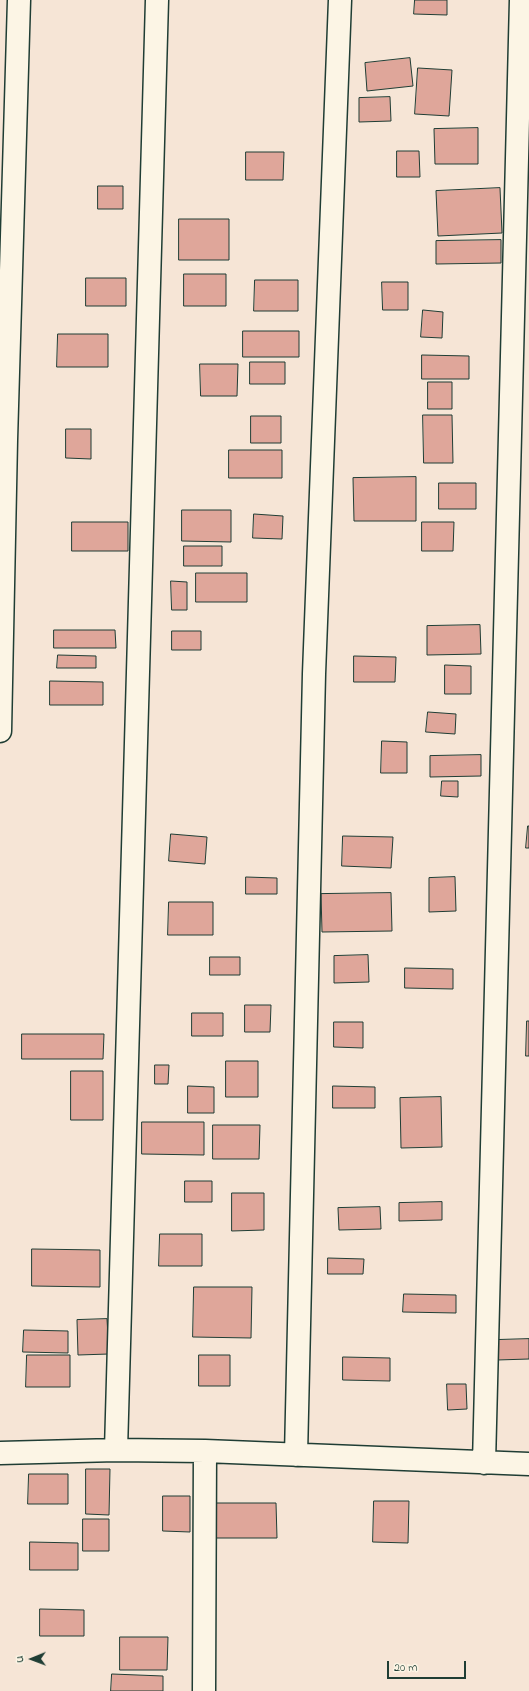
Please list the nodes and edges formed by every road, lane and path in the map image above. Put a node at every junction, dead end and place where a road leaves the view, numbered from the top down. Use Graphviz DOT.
graph roads {
  1 [pos="19,0"];
  2 [pos="158,0"];
  3 [pos="340,0"];
  4 [pos="521,0"];
  5 [pos="3,440"];
  6 [pos="0,731"];
  7 [pos="116,1450"];
  8 [pos="206,1451"];
  9 [pos="0,1453"];
  10 [pos="296,1455"];
  11 [pos="484,1463"];
  12 [pos="529,1464"];
  13 [pos="204,1691"];
  1 -- 5 [label="street"];
  2 -- 7 [label="street"];
  3 -- 10 [label="street"];
  4 -- 11 [label="street"];
  5 -- 6 [label="street"];
  7 -- 8 [label="street"];
  7 -- 9 [label="street"];
  8 -- 10 [label="street"];
  8 -- 13 [label="street"];
  10 -- 11 [label="street"];
  11 -- 12 [label="street"];
}
